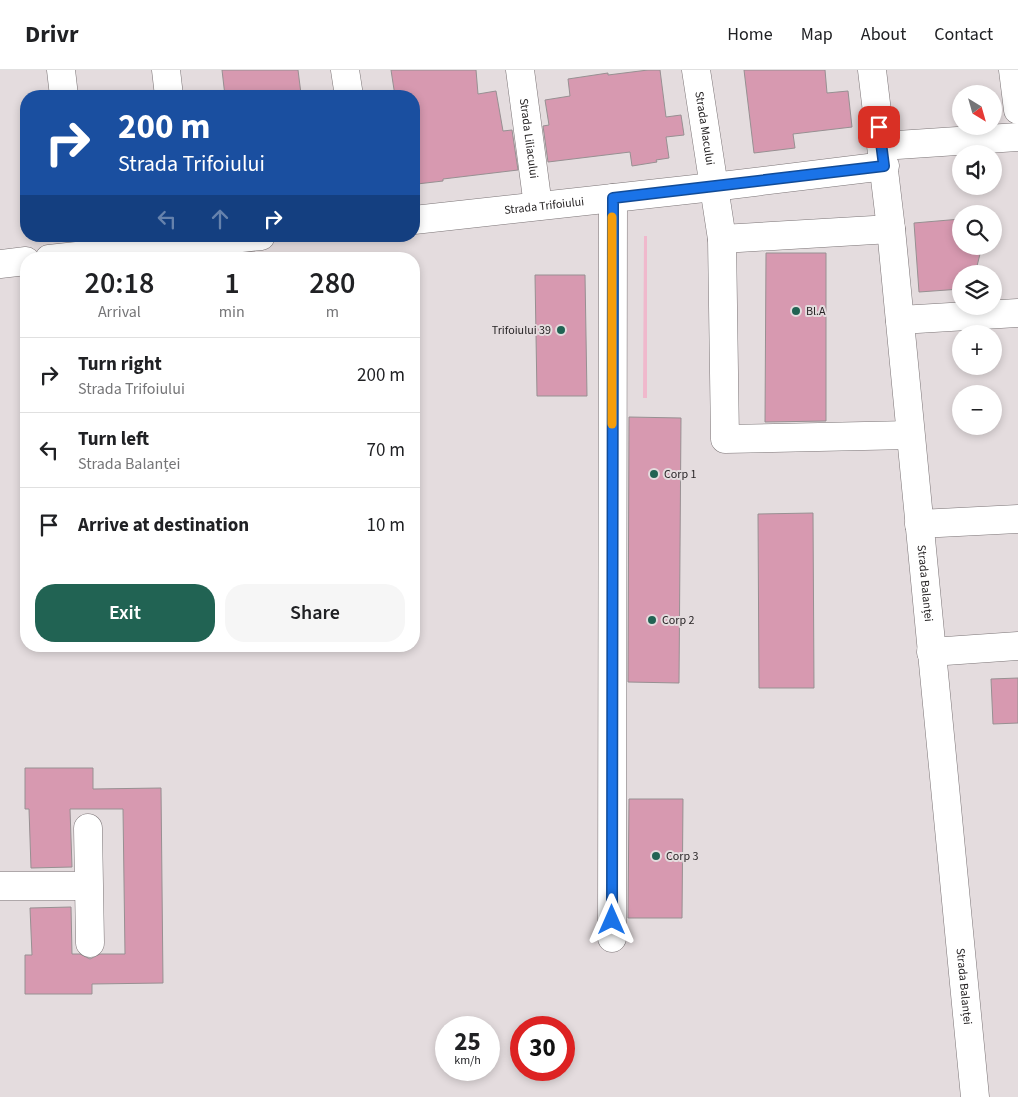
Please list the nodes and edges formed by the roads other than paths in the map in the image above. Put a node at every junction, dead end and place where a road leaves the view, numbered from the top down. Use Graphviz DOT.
graph roads {
  1 [pos="61,70"];
  2 [pos="166,70"];
  3 [pos="346,70"];
  4 [pos="520,70"];
  5 [pos="696,70"];
  6 [pos="872,70"];
  7 [pos="1013,70"];
  8 [pos="63,90"];
  9 [pos="169,90"];
  10 [pos="348,90"];
  11 [pos="1018,110"];
  12 [pos="1018,137"];
  13 [pos="883,156"];
  14 [pos="713,187"];
  15 [pos="613,198"];
  16 [pos="538,206"];
  17 [pos="420,219"];
  18 [pos="891,229"];
  19 [pos="722,239"];
  20 [pos="154,242"];
  21 [pos="83,246"];
  22 [pos="67,252"];
  23 [pos="20,262"];
  24 [pos="0,264"];
  25 [pos="1018,313"];
  26 [pos="900,320"];
  27 [pos="910,435"];
  28 [pos="1018,519"];
  29 [pos="919,524"];
  30 [pos="1018,646"];
  31 [pos="931,652"];
  32 [pos="88,828"];
  33 [pos="0,886"];
  34 [pos="88,886"];
  35 [pos="612,938"];
  36 [pos="90,943"];
  37 [pos="975,1097"];
  1 -- 8 [label="street"];
  2 -- 9 [label="street"];
  3 -- 10 [label="street"];
  4 -- 16 [label="street, Strada Liliacului"];
  5 -- 14 [label="street, Strada Macului"];
  6 -- 13 [label="street, Strada Balanței"];
  7 -- 11 [label="street"];
  12 -- 13 [label="street, Strada Trifoiului"];
  13 -- 14 [label="street, Strada Trifoiului"];
  13 -- 18 [label="street, Strada Balanței"];
  14 -- 15 [label="street, Strada Trifoiului"];
  14 -- 19 [label="street, Strada Macului"];
  15 -- 16 [label="street, Strada Trifoiului"];
  15 -- 35 [label="street"];
  16 -- 17 [label="street, Strada Trifoiului"];
  18 -- 19 [label="street"];
  18 -- 26 [label="street, Strada Balanței"];
  19 -- 27 [label="street, Strada Macului"];
  20 -- 21 [label="street"];
  21 -- 22 [label="street"];
  23 -- 24 [label="street"];
  25 -- 26 [label="street"];
  26 -- 27 [label="street, Strada Balanței"];
  27 -- 29 [label="street, Strada Balanței"];
  28 -- 29 [label="street"];
  29 -- 31 [label="street, Strada Balanței"];
  30 -- 31 [label="street"];
  31 -- 37 [label="street, Strada Balanței"];
  32 -- 34 [label="street"];
  33 -- 34 [label="street"];
  34 -- 36 [label="street"];
}
